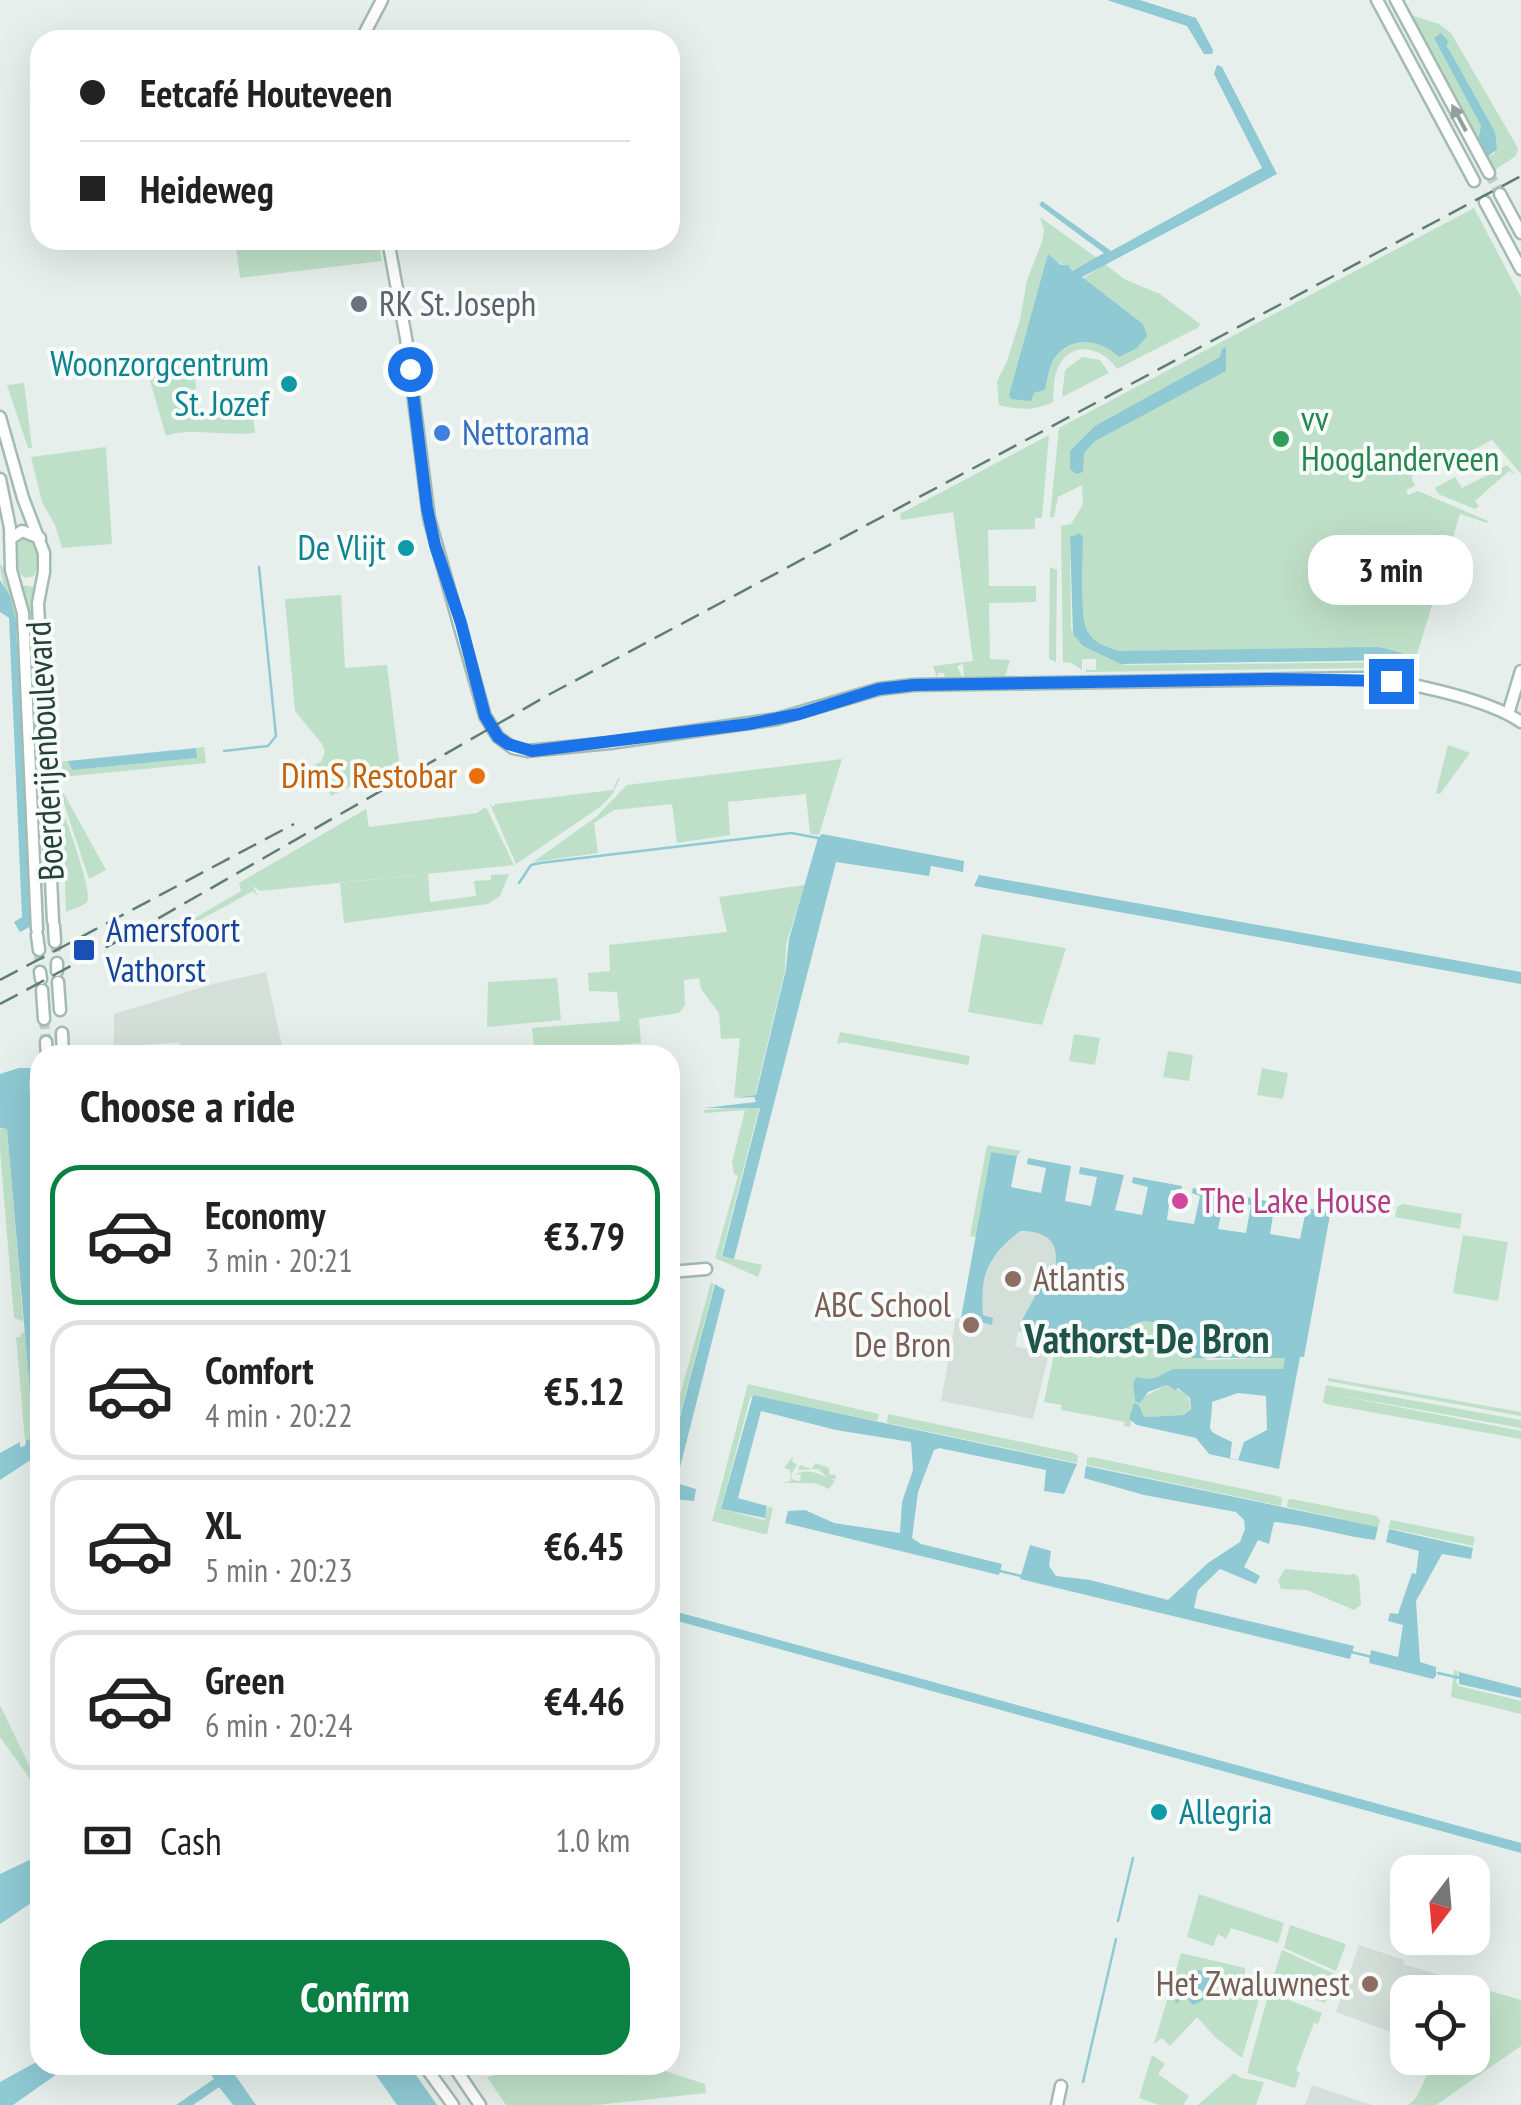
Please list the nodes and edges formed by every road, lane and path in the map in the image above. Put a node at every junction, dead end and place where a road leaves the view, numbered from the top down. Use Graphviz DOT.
graph roads {
  1 [pos="382,0"];
  2 [pos="1377,0"];
  3 [pos="1396,0"];
  4 [pos="366,30"];
  5 [pos="1489,173"];
  6 [pos="1474,181"];
  7 [pos="1500,194"];
  8 [pos="1485,202"];
  9 [pos="1521,234"];
  10 [pos="390,250"];
  11 [pos="1521,269"];
  12 [pos="0,417"];
  13 [pos="0,479"];
  14 [pos="40,538"];
  15 [pos="10,539"];
  16 [pos="10,570"];
  17 [pos="42,581"];
  18 [pos="1521,671"];
  19 [pos="1508,714"];
  20 [pos="1521,722"];
  21 [pos="55,942"];
  22 [pos="39,950"];
  23 [pos="57,972"];
  24 [pos="41,980"];
  25 [pos="60,1010"];
  26 [pos="44,1019"];
  27 [pos="62,1033"];
  28 [pos="46,1042"];
  29 [pos="46,1045"];
  30 [pos="63,1045"];
  31 [pos="706,1270"];
  32 [pos="680,1271"];
  33 [pos="431,2075"];
  34 [pos="459,2075"];
  35 [pos="1061,2086"];
  36 [pos="452,2105"];
  37 [pos="480,2105"];
  38 [pos="1057,2105"];
  1 -- 4 [label="main road"];
  2 -- 6 [label="main road"];
  5 -- 3 [label="main road, one-way"];
  7 -- 9 [label="main road"];
  8 -- 11 [label="main road"];
  10 -- 19 [label="main road"];
  12 -- 14 [label="main road, Boerderijenboulevard"];
  13 -- 15 [label="main road, Boerderijenboulevard"];
  14 -- 15 [label="main road"];
  14 -- 17 [label="main road, Boerderijenboulevard"];
  15 -- 16 [label="main road, Boerderijenboulevard"];
  16 -- 17 [label="main road, Boerderijenboulevard"];
  16 -- 22 [label="main road, Boerderijenboulevard"];
  17 -- 21 [label="main road, Boerderijenboulevard"];
  18 -- 19 [label="main road"];
  19 -- 20 [label="main road"];
  23 -- 25 [label="main road"];
  24 -- 26 [label="main road"];
  27 -- 30 [label="main road"];
  28 -- 29 [label="main road"];
  31 -- 32 [label="main road"];
  33 -- 36 [label="main road"];
  34 -- 37 [label="main road"];
  35 -- 38 [label="main road"];
}
